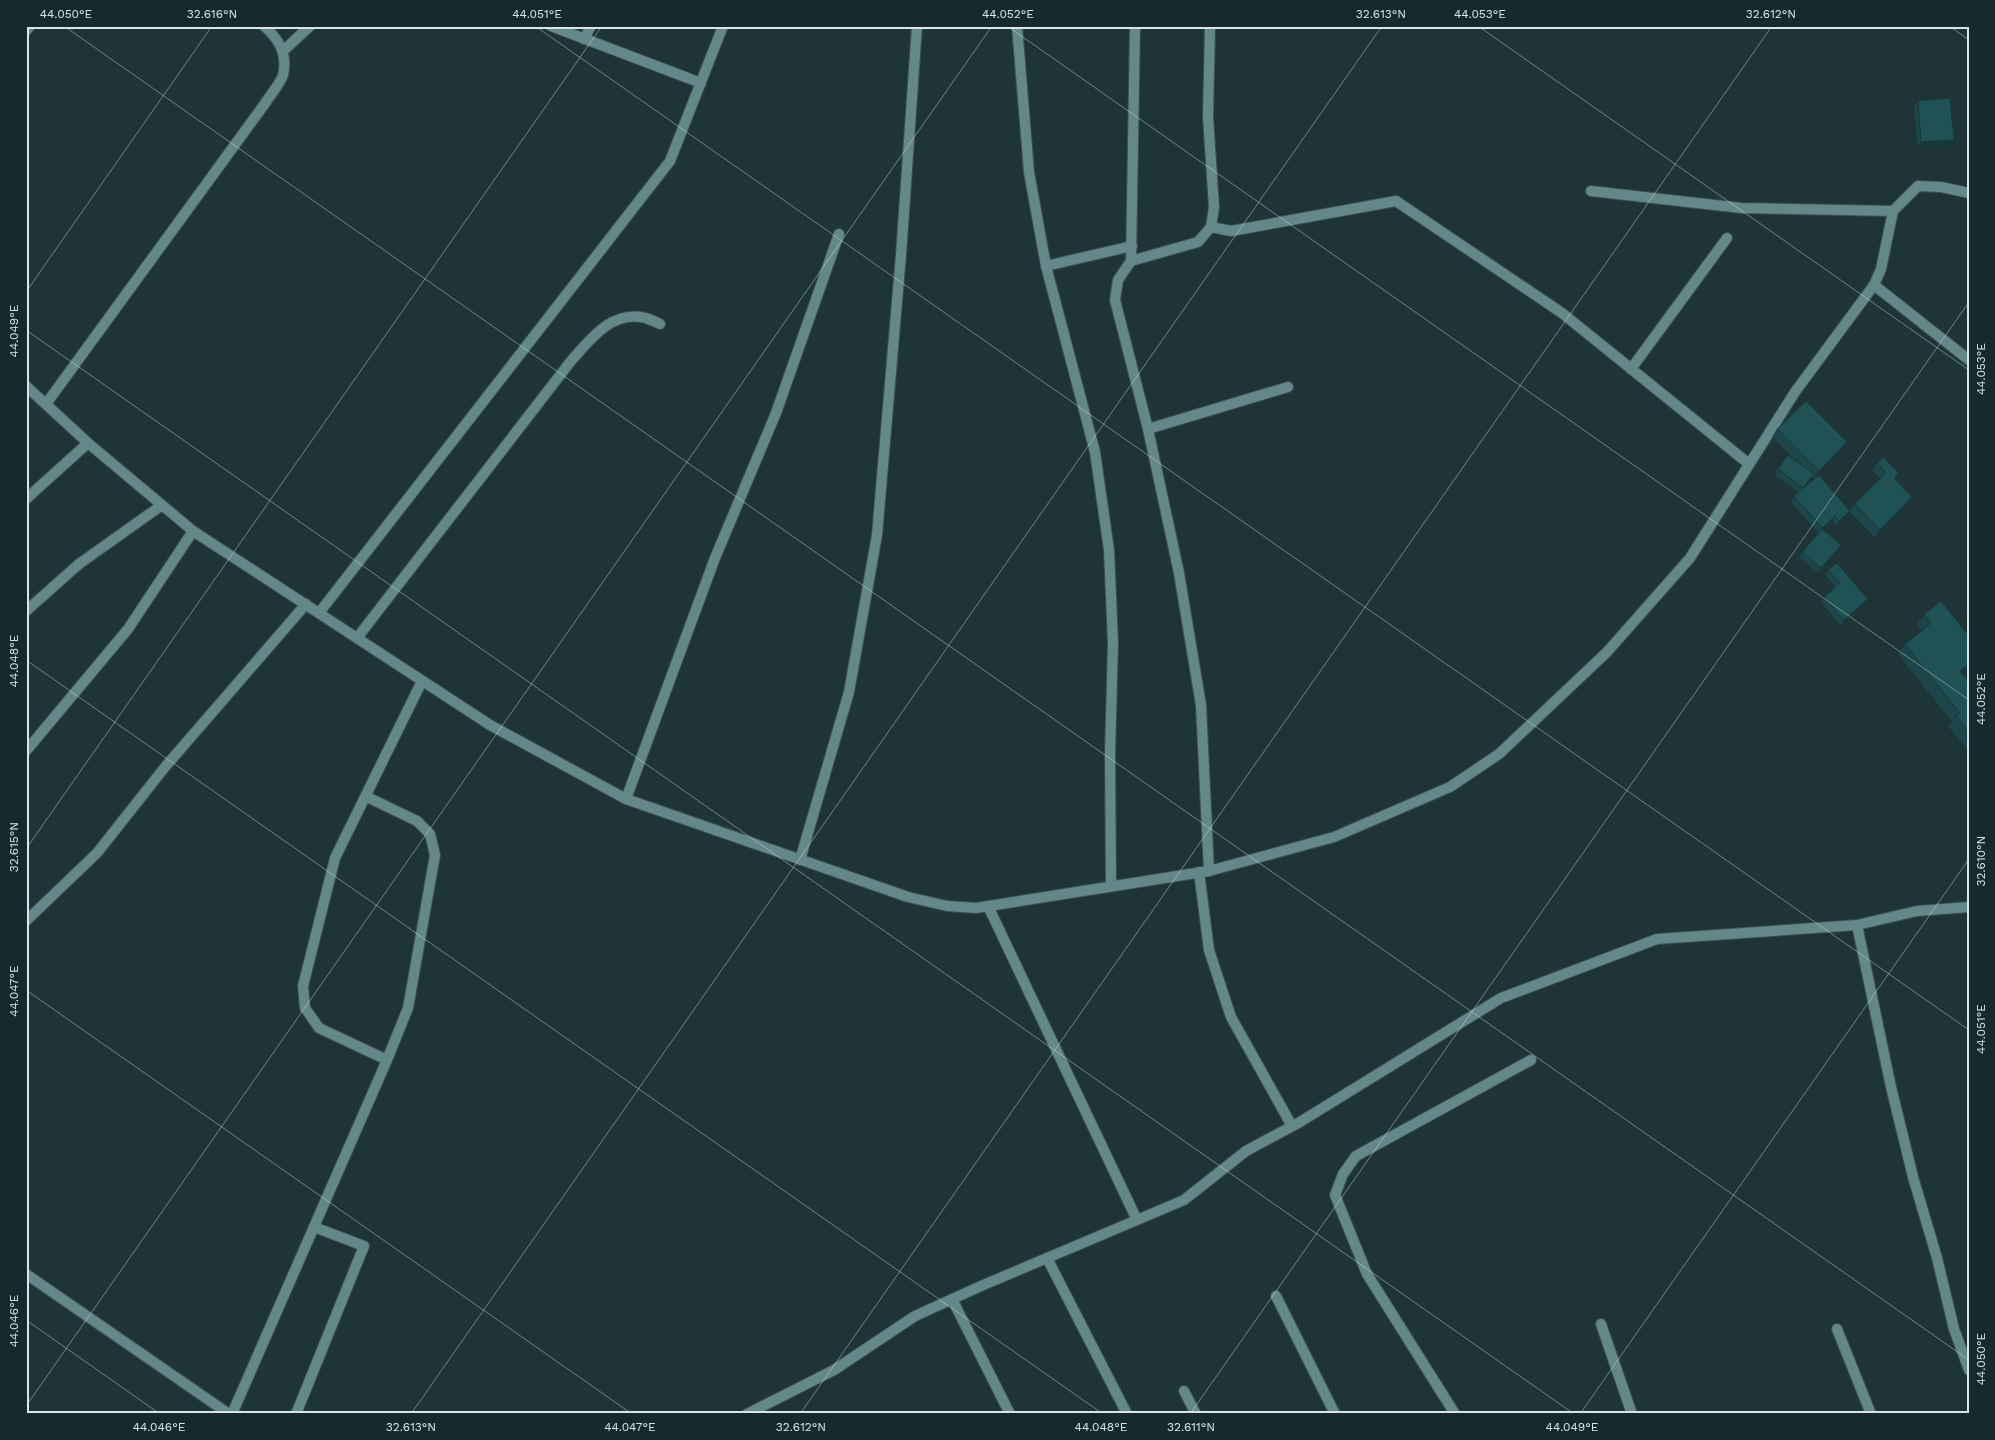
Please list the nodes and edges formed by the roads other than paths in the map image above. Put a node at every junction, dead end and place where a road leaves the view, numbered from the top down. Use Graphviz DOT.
graph roads {
  1 [pos="30,26"];
  2 [pos="264,26"];
  3 [pos="310,26"];
  4 [pos="551,26"];
  5 [pos="591,26"];
  6 [pos="723,26"];
  7 [pos="917,26"];
  8 [pos="1017,26"];
  9 [pos="1135,26"];
  10 [pos="1210,26"];
  11 [pos="26,31"];
  12 [pos="584,39"];
  13 [pos="283,51"];
  14 [pos="701,83"];
  15 [pos="1591,191"];
  16 [pos="1969,193"];
  17 [pos="1893,211"];
  18 [pos="1211,227"];
  19 [pos="839,234"];
  20 [pos="1728,238"];
  21 [pos="1132,246"];
  22 [pos="1131,261"];
  23 [pos="1046,266"];
  24 [pos="1874,285"];
  25 [pos="660,324"];
  26 [pos="1969,360"];
  27 [pos="1631,369"];
  28 [pos="26,386"];
  29 [pos="1288,387"];
  30 [pos="46,404"];
  31 [pos="1148,428"];
  32 [pos="88,443"];
  33 [pos="1749,464"];
  34 [pos="26,499"];
  35 [pos="162,505"];
  36 [pos="193,531"];
  37 [pos="306,604"];
  38 [pos="26,611"];
  39 [pos="320,613"];
  40 [pos="357,638"];
  41 [pos="422,681"];
  42 [pos="26,750"];
  43 [pos="366,797"];
  44 [pos="626,799"];
  45 [pos="800,860"];
  46 [pos="1204,872"];
  47 [pos="1111,886"];
  48 [pos="988,906"];
  49 [pos="1969,907"];
  50 [pos="26,921"];
  51 [pos="1857,925"];
  52 [pos="387,1060"];
  53 [pos="1531,1060"];
  54 [pos="1292,1126"];
  55 [pos="1137,1220"];
  56 [pos="314,1227"];
  57 [pos="1047,1258"];
  58 [pos="26,1274"];
  59 [pos="1276,1296"];
  60 [pos="952,1299"];
  61 [pos="1601,1324"];
  62 [pos="1837,1329"];
  63 [pos="1969,1370"];
  64 [pos="1184,1391"];
  65 [pos="230,1414"];
  66 [pos="296,1414"];
  67 [pos="747,1414"];
  68 [pos="1010,1414"];
  69 [pos="1127,1414"];
  70 [pos="1196,1414"];
  71 [pos="1335,1414"];
  72 [pos="1455,1414"];
  73 [pos="1632,1414"];
  74 [pos="1871,1414"];
  1 -- 11 [label="street"];
  2 -- 13 [label="street"];
  3 -- 13 [label="street"];
  4 -- 12 [label="street"];
  5 -- 12 [label="street"];
  6 -- 14 [label="street"];
  7 -- 45 [label="street"];
  8 -- 23 [label="street"];
  9 -- 21 [label="street"];
  10 -- 18 [label="street"];
  12 -- 14 [label="street"];
  13 -- 30 [label="street"];
  14 -- 39 [label="street"];
  15 -- 17 [label="street"];
  16 -- 17 [label="street"];
  17 -- 24 [label="street"];
  18 -- 22 [label="street"];
  18 -- 27 [label="street"];
  19 -- 44 [label="street"];
  20 -- 27 [label="street"];
  21 -- 22 [label="street"];
  21 -- 23 [label="street"];
  22 -- 31 [label="street"];
  23 -- 47 [label="street"];
  24 -- 26 [label="street"];
  24 -- 33 [label="street"];
  25 -- 40 [label="street"];
  27 -- 33 [label="street"];
  28 -- 30 [label="street"];
  29 -- 31 [label="street"];
  30 -- 32 [label="street"];
  31 -- 46 [label="street"];
  32 -- 34 [label="street"];
  32 -- 35 [label="street"];
  33 -- 46 [label="street"];
  35 -- 36 [label="street"];
  35 -- 38 [label="street"];
  36 -- 37 [label="street"];
  36 -- 42 [label="street"];
  37 -- 39 [label="street"];
  37 -- 50 [label="street"];
  39 -- 40 [label="street"];
  40 -- 41 [label="street"];
  41 -- 43 [label="street"];
  41 -- 44 [label="street"];
  43 -- 52 [label="street"];
  43 -- 52 [label="street"];
  44 -- 45 [label="street"];
  45 -- 48 [label="street"];
  46 -- 47 [label="street"];
  46 -- 54 [label="street"];
  47 -- 48 [label="street"];
  48 -- 55 [label="street"];
  49 -- 51 [label="street"];
  51 -- 54 [label="street"];
  51 -- 63 [label="street"];
  52 -- 56 [label="street"];
  53 -- 72 [label="street"];
  54 -- 55 [label="street"];
  55 -- 57 [label="street"];
  56 -- 65 [label="street"];
  56 -- 66 [label="street"];
  57 -- 60 [label="street"];
  57 -- 69 [label="street"];
  58 -- 65 [label="street"];
  59 -- 71 [label="street"];
  60 -- 67 [label="street"];
  60 -- 68 [label="street"];
  61 -- 73 [label="street"];
  62 -- 74 [label="street"];
  64 -- 70 [label="street"];
}
